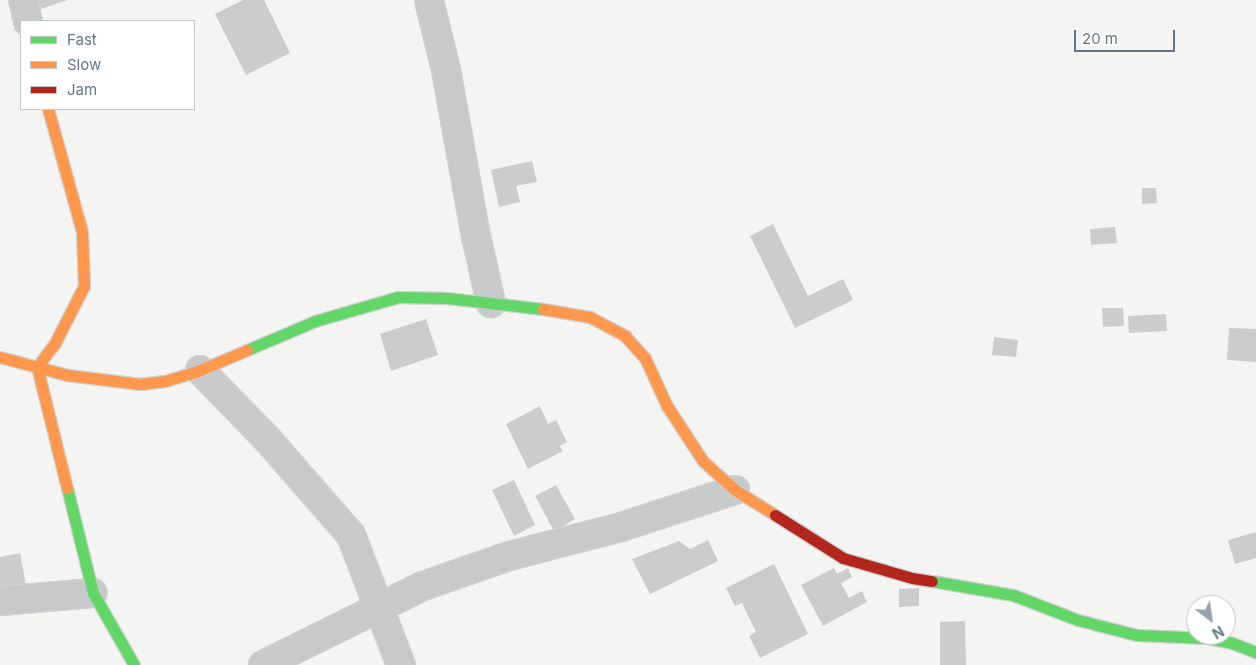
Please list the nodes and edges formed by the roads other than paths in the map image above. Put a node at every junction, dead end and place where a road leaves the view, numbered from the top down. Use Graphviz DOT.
graph roads {
  1 [pos="23,0"];
  2 [pos="429,0"];
  3 [pos="28,20"];
  4 [pos="48,110"];
  5 [pos="491,303"];
  6 [pos="0,357"];
  7 [pos="37,367"];
  8 [pos="200,370"];
  9 [pos="735,490"];
  10 [pos="94,593"];
  11 [pos="0,601"];
  12 [pos="379,608"];
  13 [pos="1256,652"];
  14 [pos="134,665"];
  15 [pos="263,665"];
  16 [pos="401,665"];
  1 -- 3 [label="street"];
  2 -- 5 [label="street"];
  4 -- 7 [label="street"];
  5 -- 8 [label="street"];
  5 -- 9 [label="street"];
  6 -- 7 [label="street"];
  7 -- 8 [label="street"];
  7 -- 10 [label="street"];
  8 -- 12 [label="street"];
  9 -- 12 [label="street"];
  9 -- 13 [label="street"];
  10 -- 11 [label="street"];
  10 -- 14 [label="street"];
  12 -- 15 [label="street"];
  12 -- 16 [label="street"];
}
